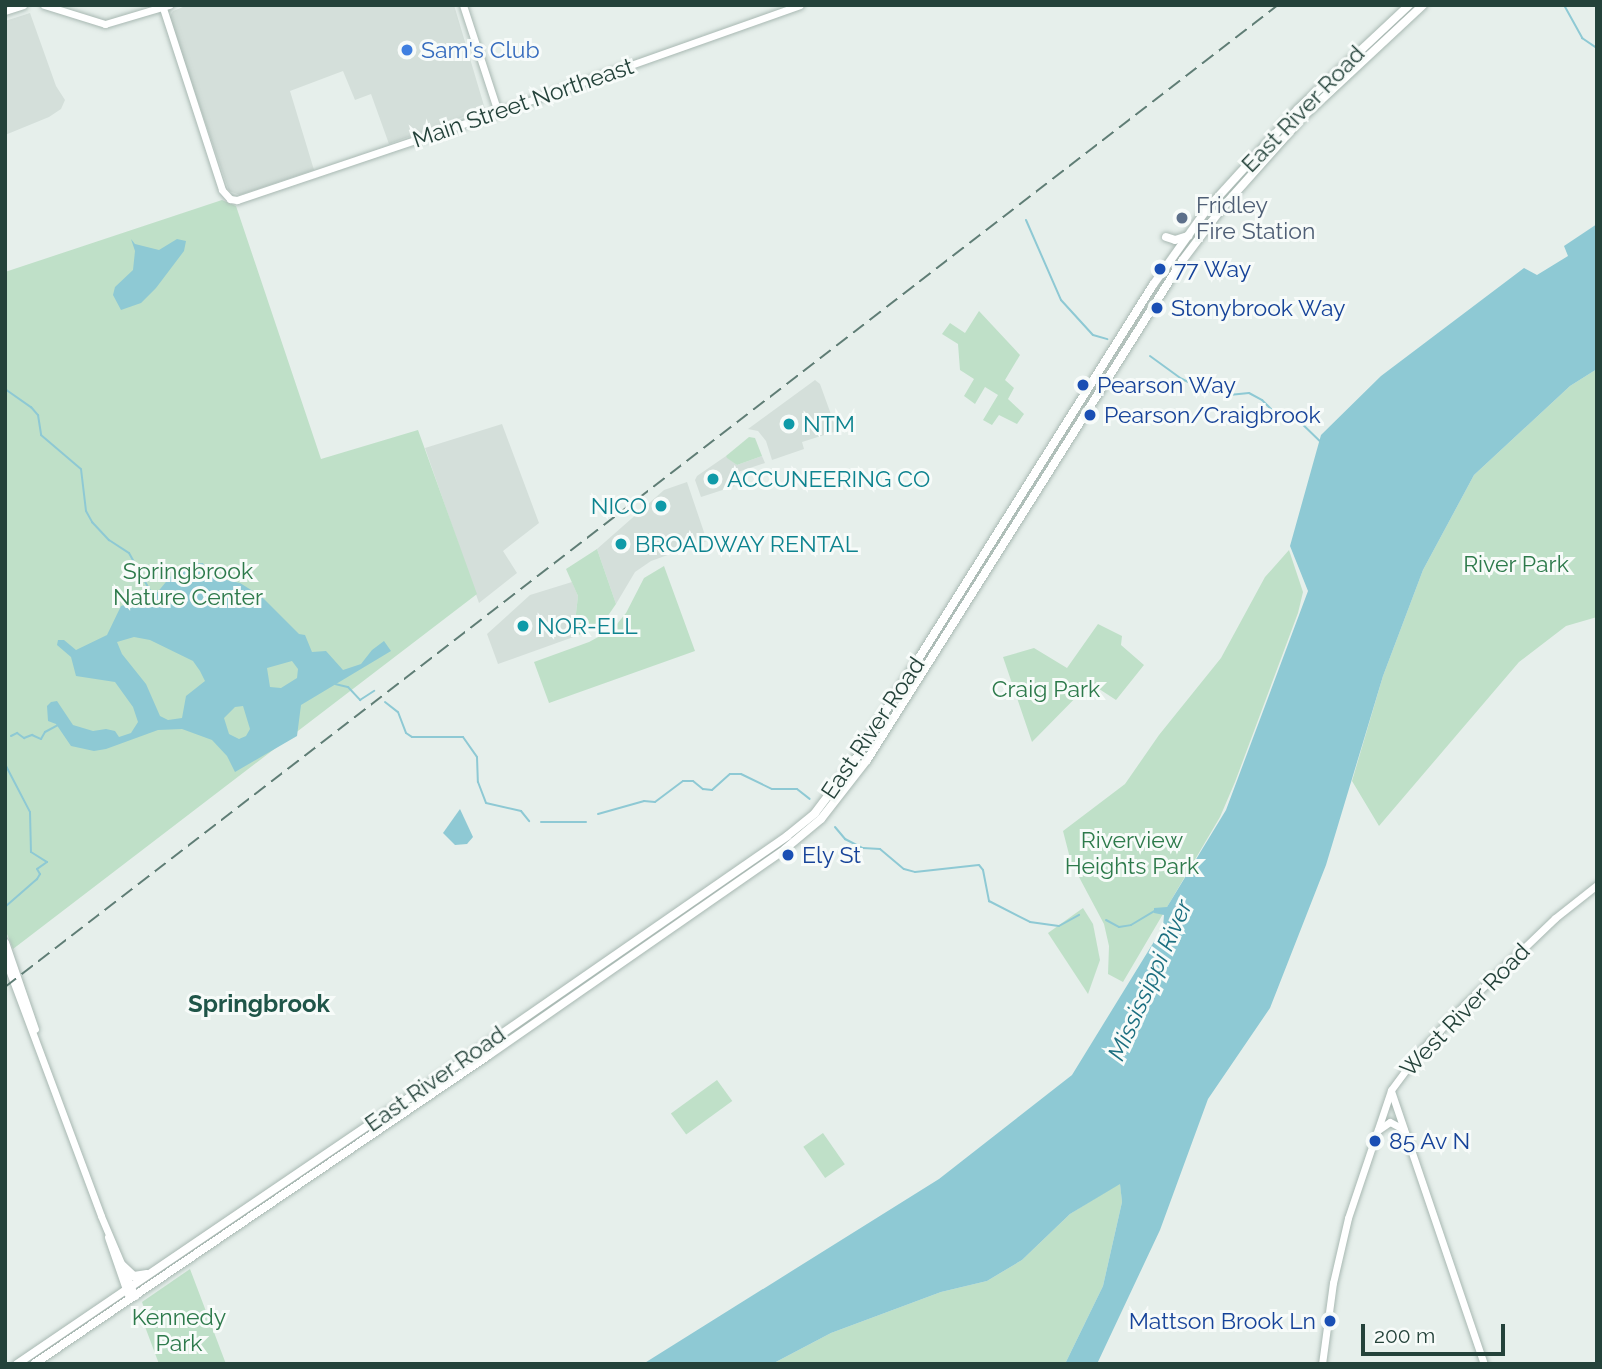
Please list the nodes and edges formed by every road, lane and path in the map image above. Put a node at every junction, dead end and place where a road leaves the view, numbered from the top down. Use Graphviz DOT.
graph roads {
  1 [pos="23,5"];
  2 [pos="44,5"];
  3 [pos="463,5"];
  4 [pos="800,5"];
  5 [pos="1409,5"];
  6 [pos="1423,5"];
  7 [pos="163,6"];
  8 [pos="5,11"];
  9 [pos="498,113"];
  10 [pos="1188,236"];
  11 [pos="1166,237"];
  12 [pos="1597,885"];
  13 [pos="5,942"];
  14 [pos="5,959"];
  15 [pos="36,1036"];
  16 [pos="1391,1090"];
  17 [pos="1376,1133"];
  18 [pos="1405,1133"];
  19 [pos="107,1233"];
  20 [pos="122,1265"];
  21 [pos="156,1271"];
  22 [pos="128,1289"];
  23 [pos="133,1298"];
  24 [pos="17,1364"];
  25 [pos="34,1364"];
  26 [pos="1322,1364"];
  27 [pos="1484,1364"];
  1 -- 8 [label="street"];
  2 -- 7 [label="street"];
  3 -- 9 [label="street"];
  4 -- 9 [label="street, Main Street Northeast"];
  5 -- 10 [label="main road, East River Road"];
  6 -- 23 [label="main road, East River Road"];
  7 -- 9 [label="street, Main Street Northeast"];
  10 -- 11 [label="main road"];
  10 -- 21 [label="main road, East River Road"];
  12 -- 16 [label="street, West River Road"];
  13 -- 15 [label="street"];
  14 -- 15 [label="street"];
  15 -- 19 [label="street"];
  16 -- 17 [label="street, West River Road"];
  16 -- 18 [label="street"];
  17 -- 18 [label="street"];
  17 -- 26 [label="street, West River Road"];
  18 -- 27 [label="street"];
  19 -- 20 [label="street"];
  19 -- 22 [label="street"];
  20 -- 21 [label="main road"];
  20 -- 22 [label="street"];
  21 -- 22 [label="main road, East River Road"];
  22 -- 23 [label="street"];
  22 -- 24 [label="main road, East River Road"];
  23 -- 25 [label="main road, East River Road"];
}
